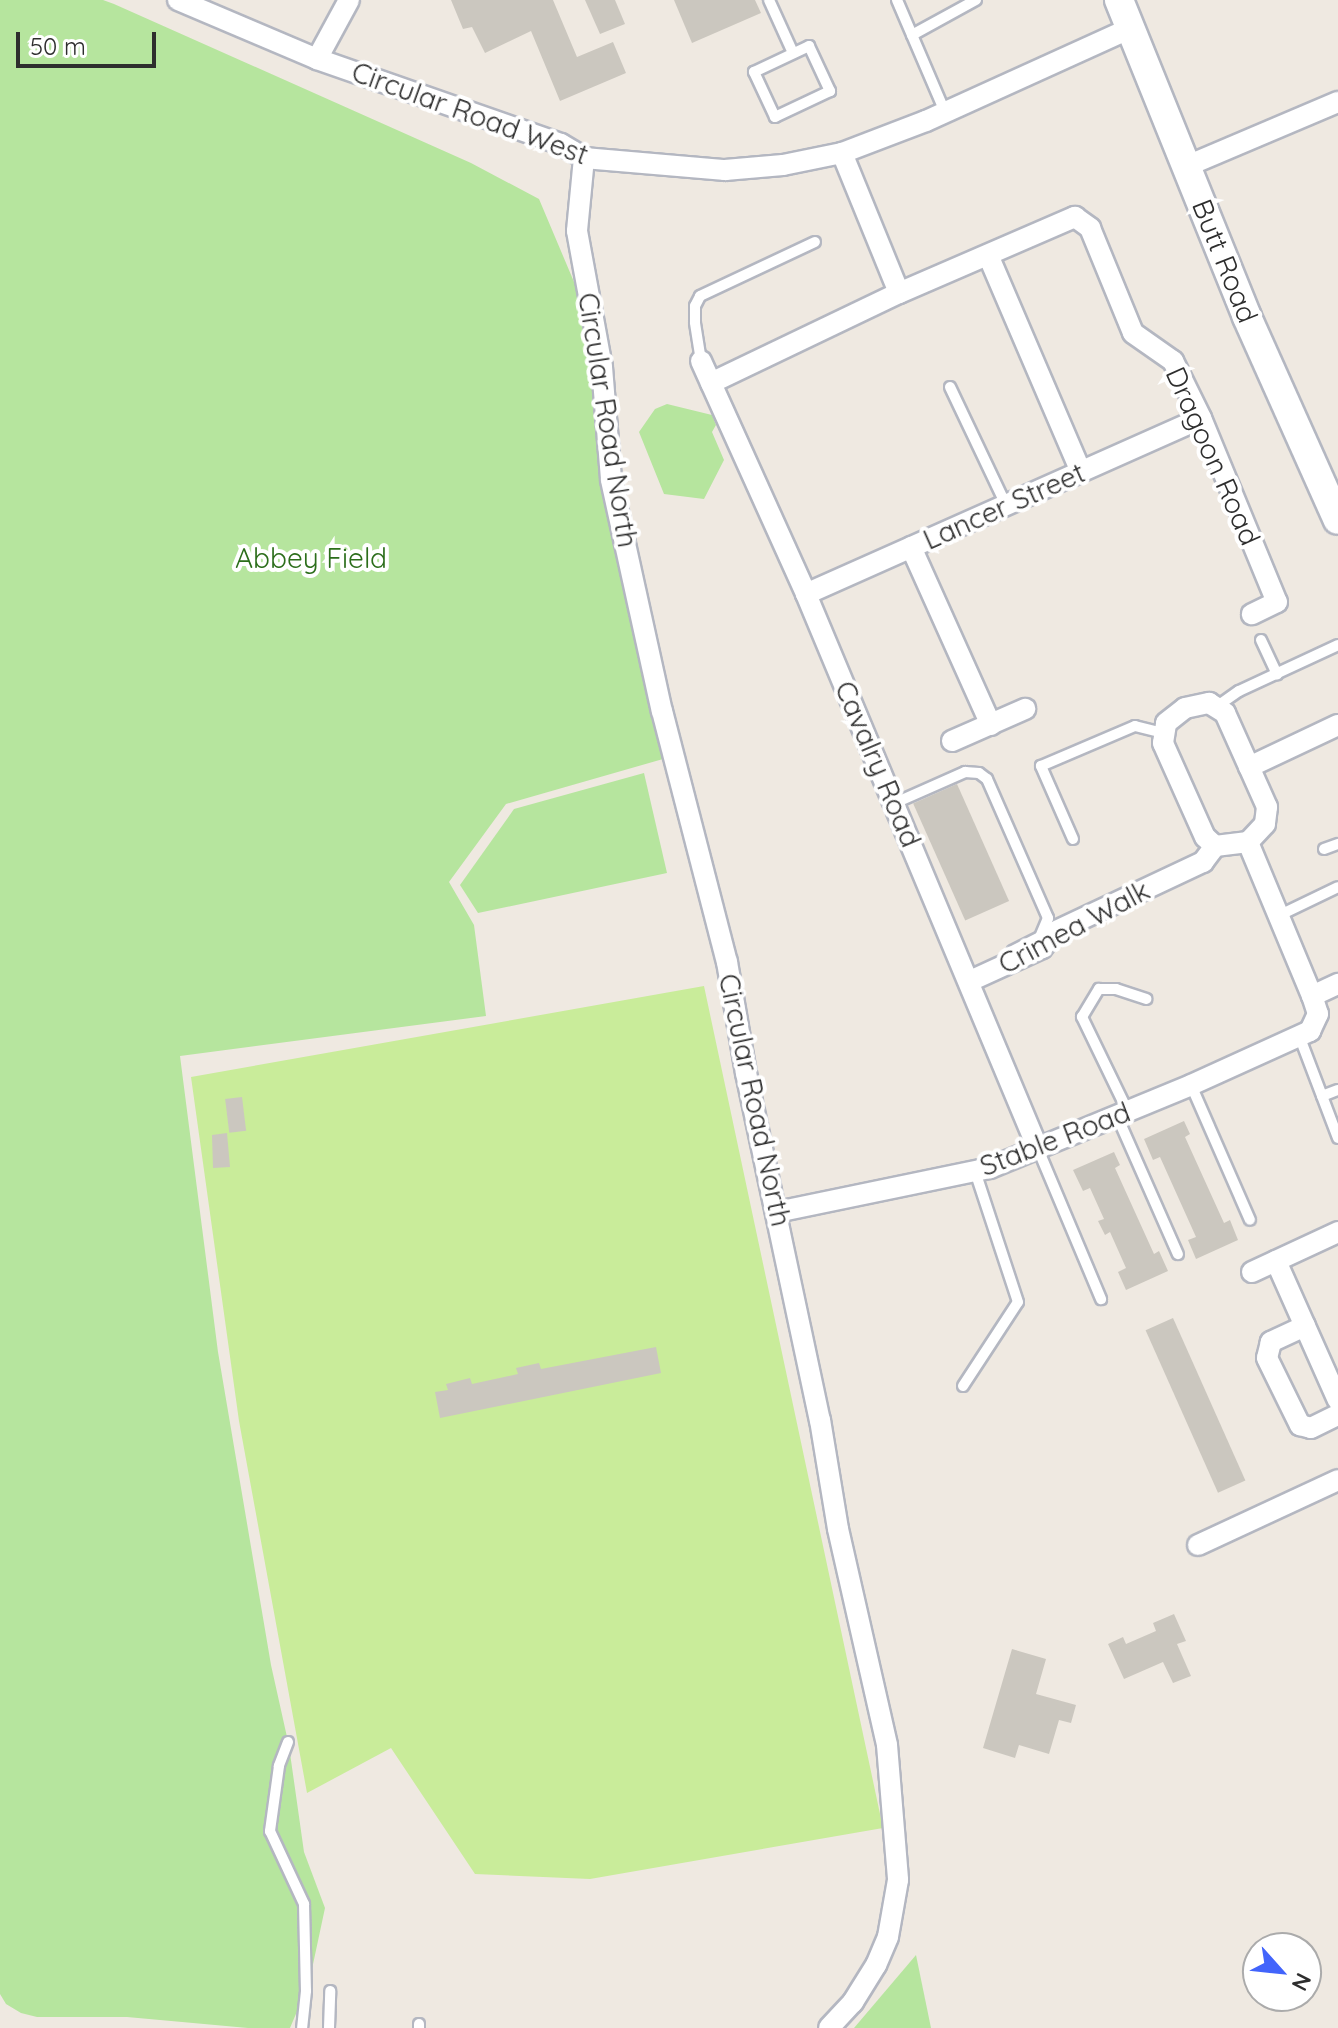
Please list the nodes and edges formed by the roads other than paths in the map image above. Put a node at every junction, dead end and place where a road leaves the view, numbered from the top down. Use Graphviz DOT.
graph roads {
  1 [pos="178,0"];
  2 [pos="349,0"];
  3 [pos="769,0"];
  4 [pos="897,0"];
  5 [pos="976,0"];
  6 [pos="1119,0"];
  7 [pos="1131,28"];
  8 [pos="912,35"];
  9 [pos="793,53"];
  10 [pos="317,59"];
  11 [pos="1338,102"];
  12 [pos="945,112"];
  13 [pos="842,153"];
  14 [pos="584,158"];
  15 [pos="1187,166"];
  16 [pos="815,242"];
  17 [pos="988,255"];
  18 [pos="899,293"];
  19 [pos="701,361"];
  20 [pos="711,383"];
  21 [pos="950,387"];
  22 [pos="1201,418"];
  23 [pos="1081,472"];
  24 [pos="1006,505"];
  25 [pos="1338,520"];
  26 [pos="911,547"];
  27 [pos="806,594"];
  28 [pos="1252,614"];
  29 [pos="1261,640"];
  30 [pos="1338,645"];
  31 [pos="1277,674"];
  32 [pos="1216,707"];
  33 [pos="1025,709"];
  34 [pos="991,725"];
  35 [pos="1338,725"];
  36 [pos="1164,733"];
  37 [pos="952,741"];
  38 [pos="1249,767"];
  39 [pos="895,803"];
  40 [pos="1073,839"];
  41 [pos="1248,842"];
  42 [pos="1338,844"];
  43 [pos="1215,846"];
  44 [pos="1324,849"];
  45 [pos="1338,887"];
  46 [pos="1280,915"];
  47 [pos="969,977"];
  48 [pos="1338,984"];
  49 [pos="1312,996"];
  50 [pos="1146,999"];
  51 [pos="1300,1038"];
  52 [pos="1191,1085"];
  53 [pos="1338,1090"];
  54 [pos="1322,1096"];
  55 [pos="1122,1114"];
  56 [pos="1338,1138"];
  57 [pos="1038,1149"];
  58 [pos="975,1171"];
  59 [pos="777,1212"];
  60 [pos="1250,1220"];
  61 [pos="1338,1232"];
  62 [pos="1178,1254"];
  63 [pos="1276,1261"];
  64 [pos="1252,1272"];
  65 [pos="1101,1299"];
  66 [pos="1305,1326"];
  67 [pos="963,1386"];
  68 [pos="1338,1400"];
  69 [pos="1338,1415"];
  70 [pos="1338,1480"];
  71 [pos="1198,1545"];
  72 [pos="288,1742"];
  73 [pos="330,1991"];
  74 [pos="302,2028"];
  75 [pos="329,2028"];
  76 [pos="829,2028"];
  1 -- 10 [label="street, Circular Road West"];
  2 -- 10 [label="street"];
  3 -- 9 [label="lane"];
  4 -- 8 [label="lane"];
  5 -- 8 [label="lane"];
  6 -- 7 [label="main road, Butt Road"];
  7 -- 12 [label="street, Circular Road West"];
  7 -- 15 [label="main road, Butt Road"];
  8 -- 12 [label="lane"];
  9 -- 9 [label="lane"];
  10 -- 14 [label="street, Circular Road West"];
  11 -- 15 [label="street"];
  12 -- 13 [label="street, Circular Road West"];
  13 -- 14 [label="street, Circular Road West"];
  13 -- 18 [label="street"];
  14 -- 59 [label="street, Circular Road North"];
  15 -- 25 [label="main road, Butt Road"];
  16 -- 19 [label="lane"];
  17 -- 18 [label="street, Dragoon Road"];
  17 -- 22 [label="street, Dragoon Road"];
  17 -- 23 [label="street"];
  18 -- 20 [label="street"];
  19 -- 20 [label="street, Cavalry Road"];
  20 -- 27 [label="street, Cavalry Road"];
  21 -- 24 [label="lane"];
  22 -- 23 [label="street, Lancer Street"];
  22 -- 28 [label="street, Dragoon Road"];
  23 -- 24 [label="street, Lancer Street"];
  24 -- 26 [label="street, Lancer Street"];
  26 -- 27 [label="street, Lancer Street"];
  26 -- 34 [label="street"];
  27 -- 39 [label="street, Cavalry Road"];
  29 -- 31 [label="lane"];
  30 -- 31 [label="lane"];
  31 -- 32 [label="lane"];
  32 -- 36 [label="street"];
  32 -- 38 [label="street"];
  33 -- 34 [label="street"];
  34 -- 37 [label="street"];
  35 -- 38 [label="street"];
  36 -- 40 [label="lane"];
  36 -- 43 [label="street"];
  38 -- 41 [label="street"];
  39 -- 47 [label="street, Cavalry Road"];
  39 -- 47 [label="lane"];
  41 -- 43 [label="street"];
  41 -- 46 [label="street"];
  42 -- 44 [label="lane"];
  43 -- 47 [label="street, Crimea Walk"];
  45 -- 46 [label="lane"];
  46 -- 49 [label="street"];
  47 -- 57 [label="street, Cavalry Road"];
  48 -- 49 [label="street"];
  49 -- 51 [label="street"];
  50 -- 55 [label="lane"];
  51 -- 52 [label="street, Stable Road"];
  51 -- 54 [label="lane"];
  52 -- 55 [label="street, Stable Road"];
  52 -- 60 [label="lane"];
  53 -- 54 [label="lane"];
  54 -- 56 [label="lane"];
  55 -- 57 [label="street, Stable Road"];
  55 -- 62 [label="lane"];
  57 -- 58 [label="street, Stable Road"];
  57 -- 65 [label="lane"];
  58 -- 59 [label="street, Stable Road"];
  58 -- 67 [label="lane"];
  59 -- 76 [label="street, Circular Road North"];
  61 -- 63 [label="street"];
  63 -- 64 [label="street"];
  63 -- 66 [label="street"];
  66 -- 68 [label="street"];
  66 -- 69 [label="street"];
  70 -- 71 [label="street"];
  72 -- 74 [label="lane"];
  73 -- 75 [label="lane"];
}
